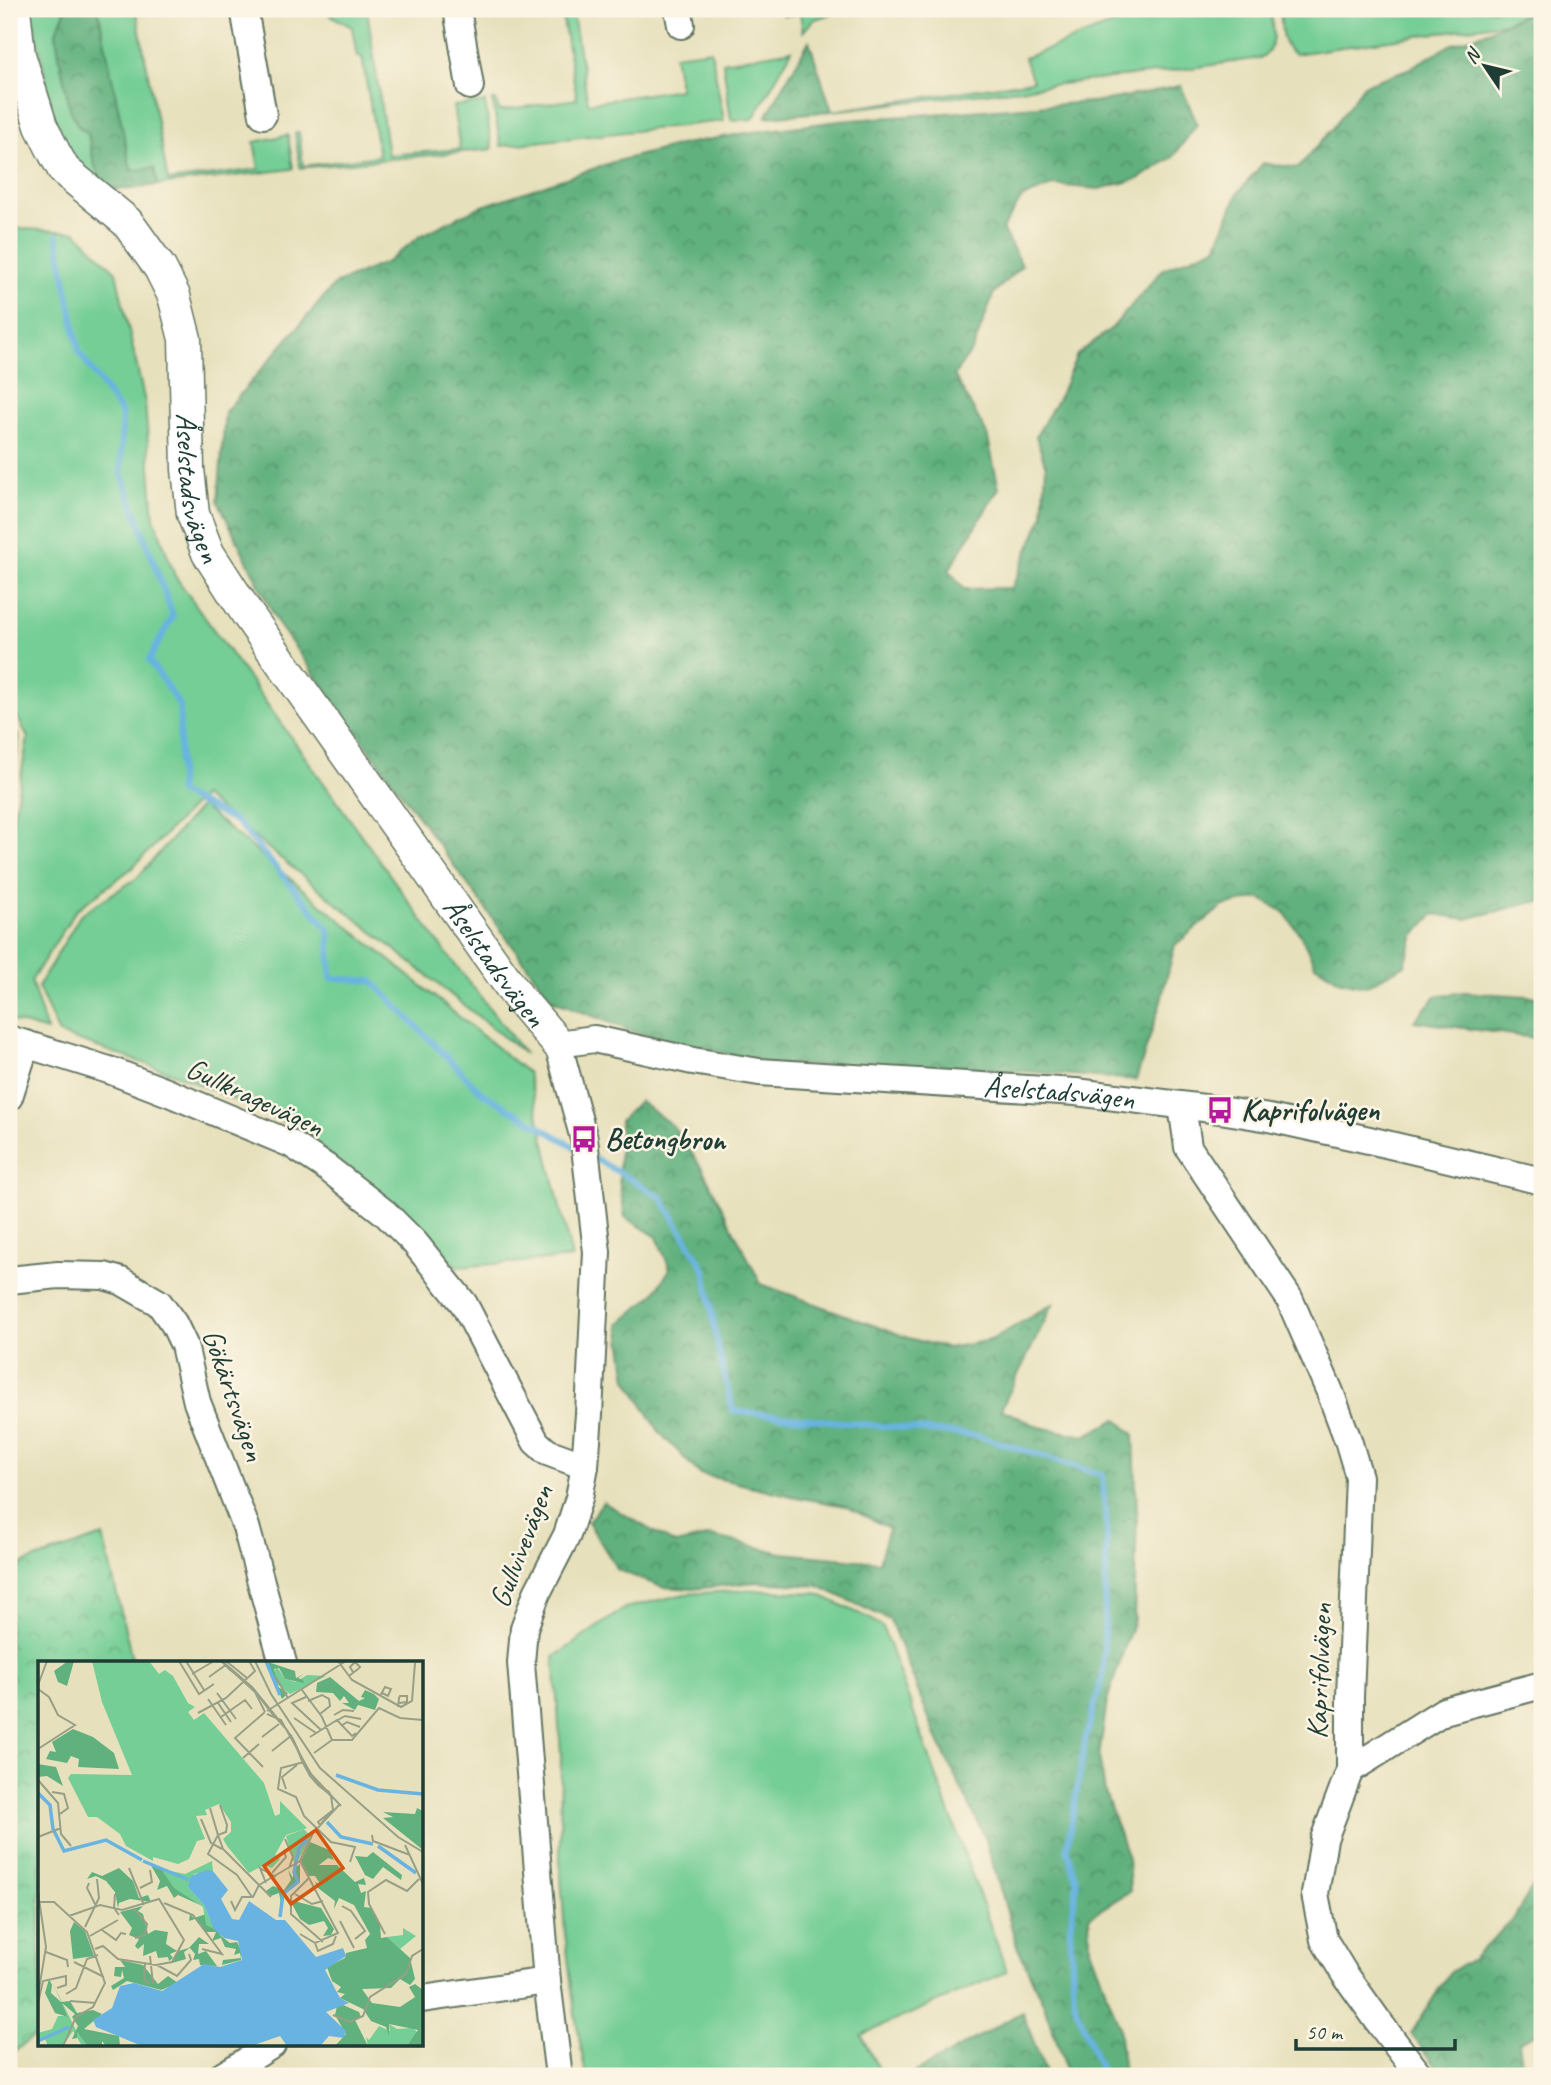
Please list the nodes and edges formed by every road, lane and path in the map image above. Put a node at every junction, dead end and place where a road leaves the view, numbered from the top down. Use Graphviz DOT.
graph roads {
  1 [pos="15,9"];
  2 [pos="244,9"];
  3 [pos="457,9"];
  4 [pos="470,86"];
  5 [pos="263,115"];
  6 [pos="17,1042"];
  7 [pos="558,1044"];
  8 [pos="9,1097"];
  9 [pos="1182,1106"];
  10 [pos="1542,1181"];
  11 [pos="9,1280"];
  12 [pos="584,1466"];
  13 [pos="282,1661"];
  14 [pos="1542,1685"];
  15 [pos="1350,1770"];
  16 [pos="547,1981"];
  17 [pos="424,1999"];
  18 [pos="1396,2044"];
  19 [pos="270,2046"];
  20 [pos="222,2076"];
  21 [pos="559,2076"];
  22 [pos="1397,2076"];
  23 [pos="1420,2076"];
  1 -- 7 [label="street, Åselstadsvägen"];
  2 -- 5 [label="street"];
  3 -- 4 [label="street"];
  6 -- 8 [label="street"];
  6 -- 12 [label="street, Gullkragevägen"];
  7 -- 9 [label="street, Åselstadsvägen"];
  7 -- 12 [label="street, Gullvivevägen"];
  9 -- 10 [label="street, Åselstadsvägen"];
  9 -- 15 [label="street, Kaprifolvägen"];
  11 -- 13 [label="street, Gökärtsvägen"];
  12 -- 16 [label="street, Gullvivevägen"];
  14 -- 15 [label="street"];
  15 -- 18 [label="street, Kaprifolvägen"];
  16 -- 17 [label="street"];
  16 -- 21 [label="street, Gullvivevägen"];
  18 -- 22 [label="street"];
  18 -- 23 [label="street, Kaprifolvägen"];
  19 -- 20 [label="street"];
}
